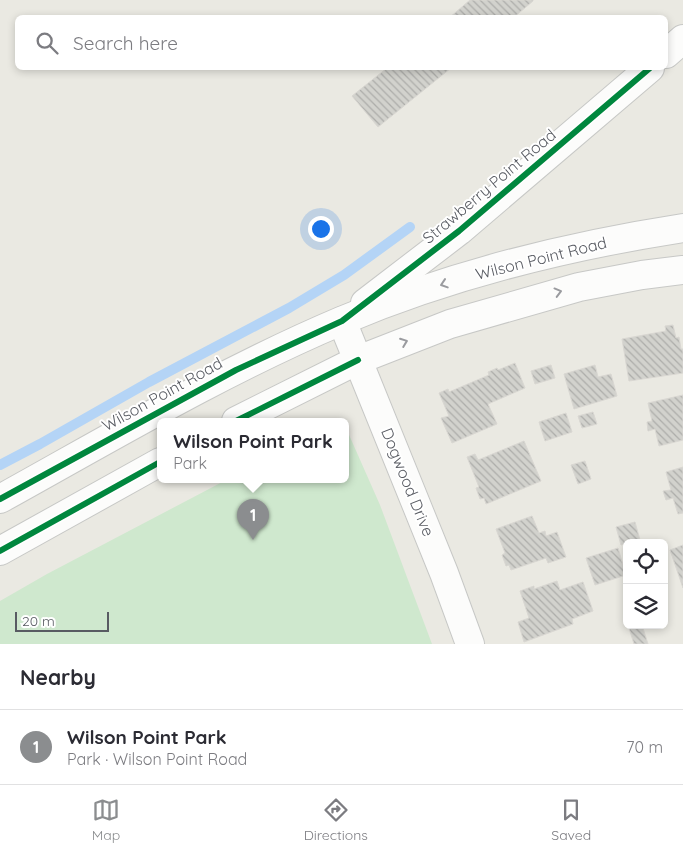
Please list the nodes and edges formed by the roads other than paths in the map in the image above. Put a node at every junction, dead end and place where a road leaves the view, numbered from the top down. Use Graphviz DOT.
graph roads {
  1 [pos="683,39"];
  2 [pos="668,52"];
  3 [pos="648,70"];
  4 [pos="683,228"];
  5 [pos="683,270"];
  6 [pos="342,321"];
  7 [pos="358,360"];
  8 [pos="242,418"];
  9 [pos="157,464"];
  10 [pos="0,499"];
  11 [pos="0,551"];
  12 [pos="470,644"];
  1 -- 2 [label="street"];
  3 -- 6 [label="street, Strawberry Point Road"];
  4 -- 6 [label="street, Wilson Point Road, one-way"];
  7 -- 5 [label="street, one-way"];
  6 -- 7 [label="street, Dogwood Drive"];
  6 -- 10 [label="street, Wilson Point Road"];
  7 -- 8 [label="street"];
  7 -- 12 [label="street, Dogwood Drive"];
  9 -- 11 [label="street"];
}
